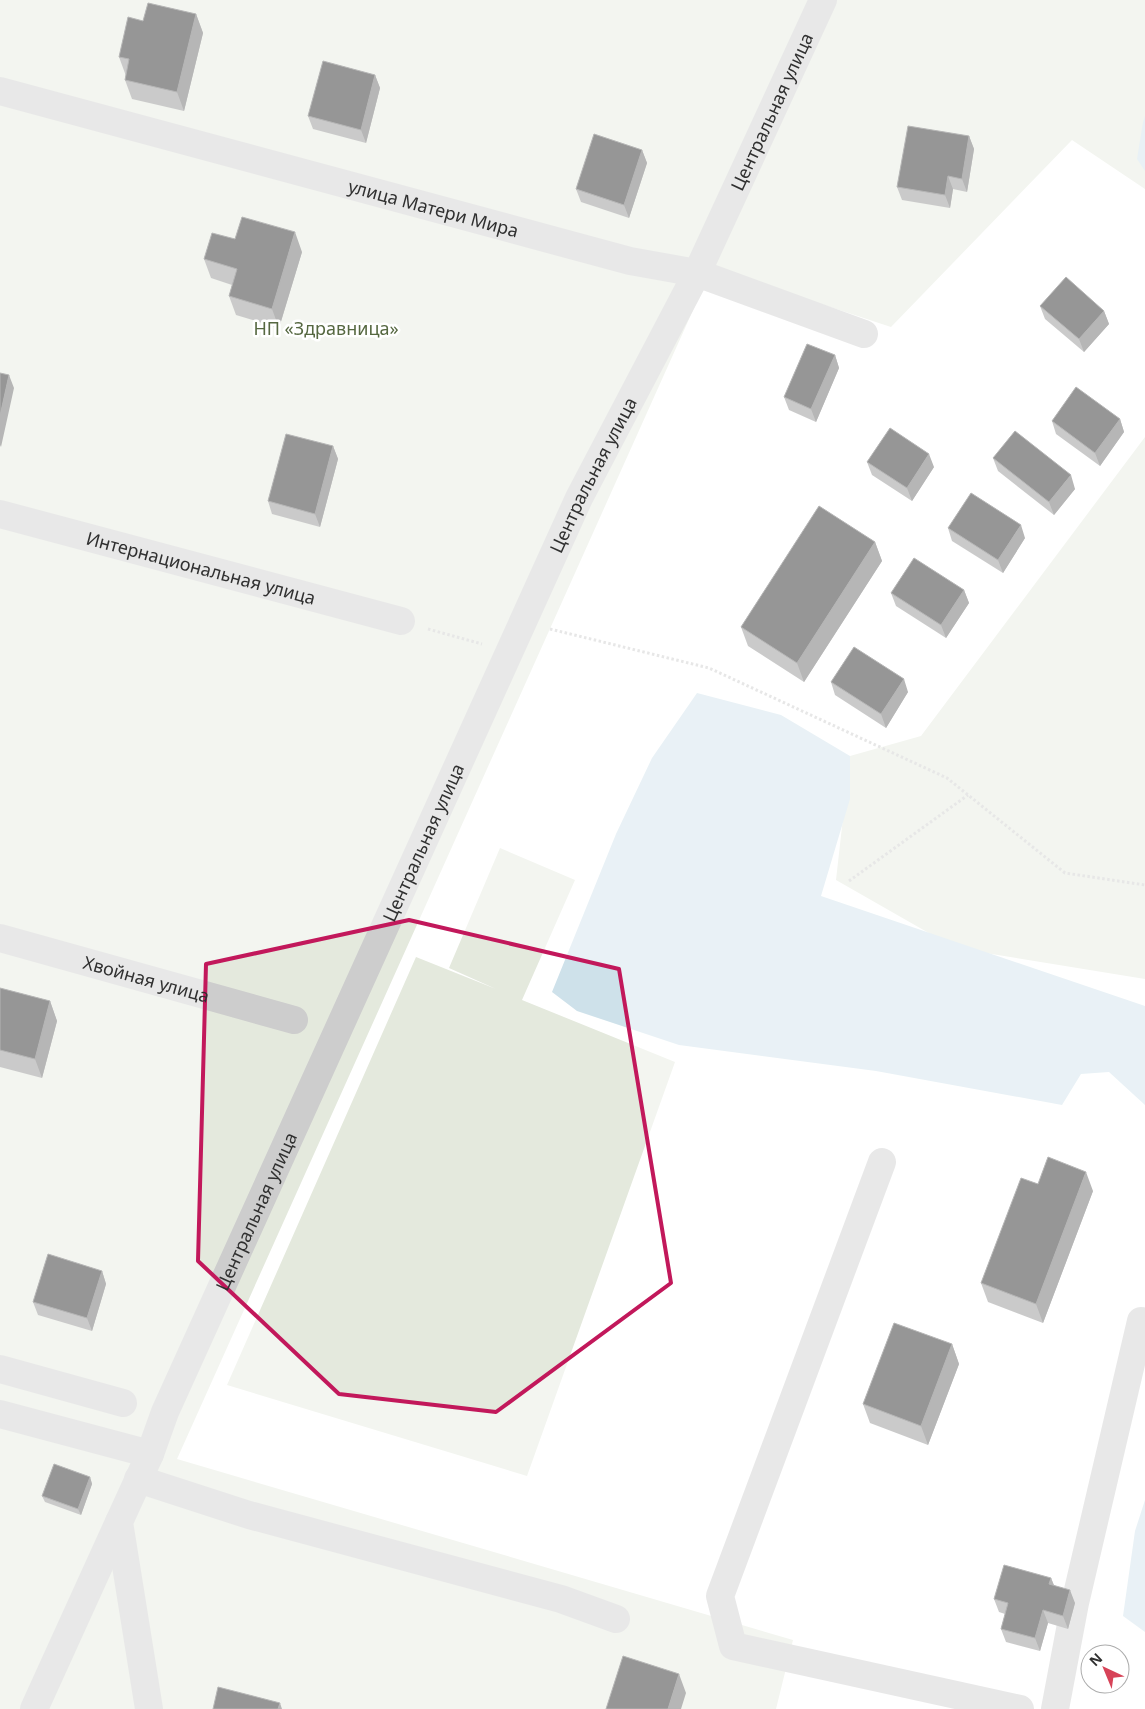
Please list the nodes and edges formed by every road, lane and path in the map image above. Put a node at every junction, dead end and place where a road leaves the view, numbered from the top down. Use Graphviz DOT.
graph roads {
  1 [pos="823,0"];
  2 [pos="0,91"];
  3 [pos="697,273"];
  4 [pos="864,334"];
  5 [pos="0,514"];
  6 [pos="401,621"];
  7 [pos="522,623"];
  8 [pos="510,652"];
  9 [pos="968,795"];
  10 [pos="849,881"];
  11 [pos="1145,885"];
  12 [pos="0,938"];
  13 [pos="294,1020"];
  14 [pos="882,1162"];
  15 [pos="1141,1321"];
  16 [pos="0,1369"];
  17 [pos="123,1403"];
  18 [pos="0,1414"];
  19 [pos="150,1454"];
  20 [pos="138,1479"];
  21 [pos="119,1522"];
  22 [pos="616,1619"];
  23 [pos="34,1709"];
  24 [pos="149,1709"];
  25 [pos="1020,1709"];
  26 [pos="1055,1709"];
  1 -- 3 [label="street, Центральная улица"];
  2 -- 3 [label="street, улица Матери Мира"];
  3 -- 4 [label="street, улица Матери Мира"];
  3 -- 7 [label="street, Центральная улица"];
  5 -- 6 [label="street, Интернациональная улица"];
  6 -- 8 [label="path"];
  7 -- 8 [label="street, Центральная улица"];
  7 -- 9 [label="path"];
  8 -- 19 [label="street, Центральная улица"];
  9 -- 10 [label="path"];
  9 -- 11 [label="path"];
  12 -- 13 [label="street, Хвойная улица"];
  14 -- 25 [label="street"];
  15 -- 26 [label="street"];
  16 -- 17 [label="street"];
  18 -- 19 [label="street"];
  19 -- 20 [label="street, Центральная улица"];
  20 -- 21 [label="street, Центральная улица"];
  20 -- 22 [label="street"];
  21 -- 23 [label="street, Центральная улица"];
  21 -- 24 [label="street"];
}
